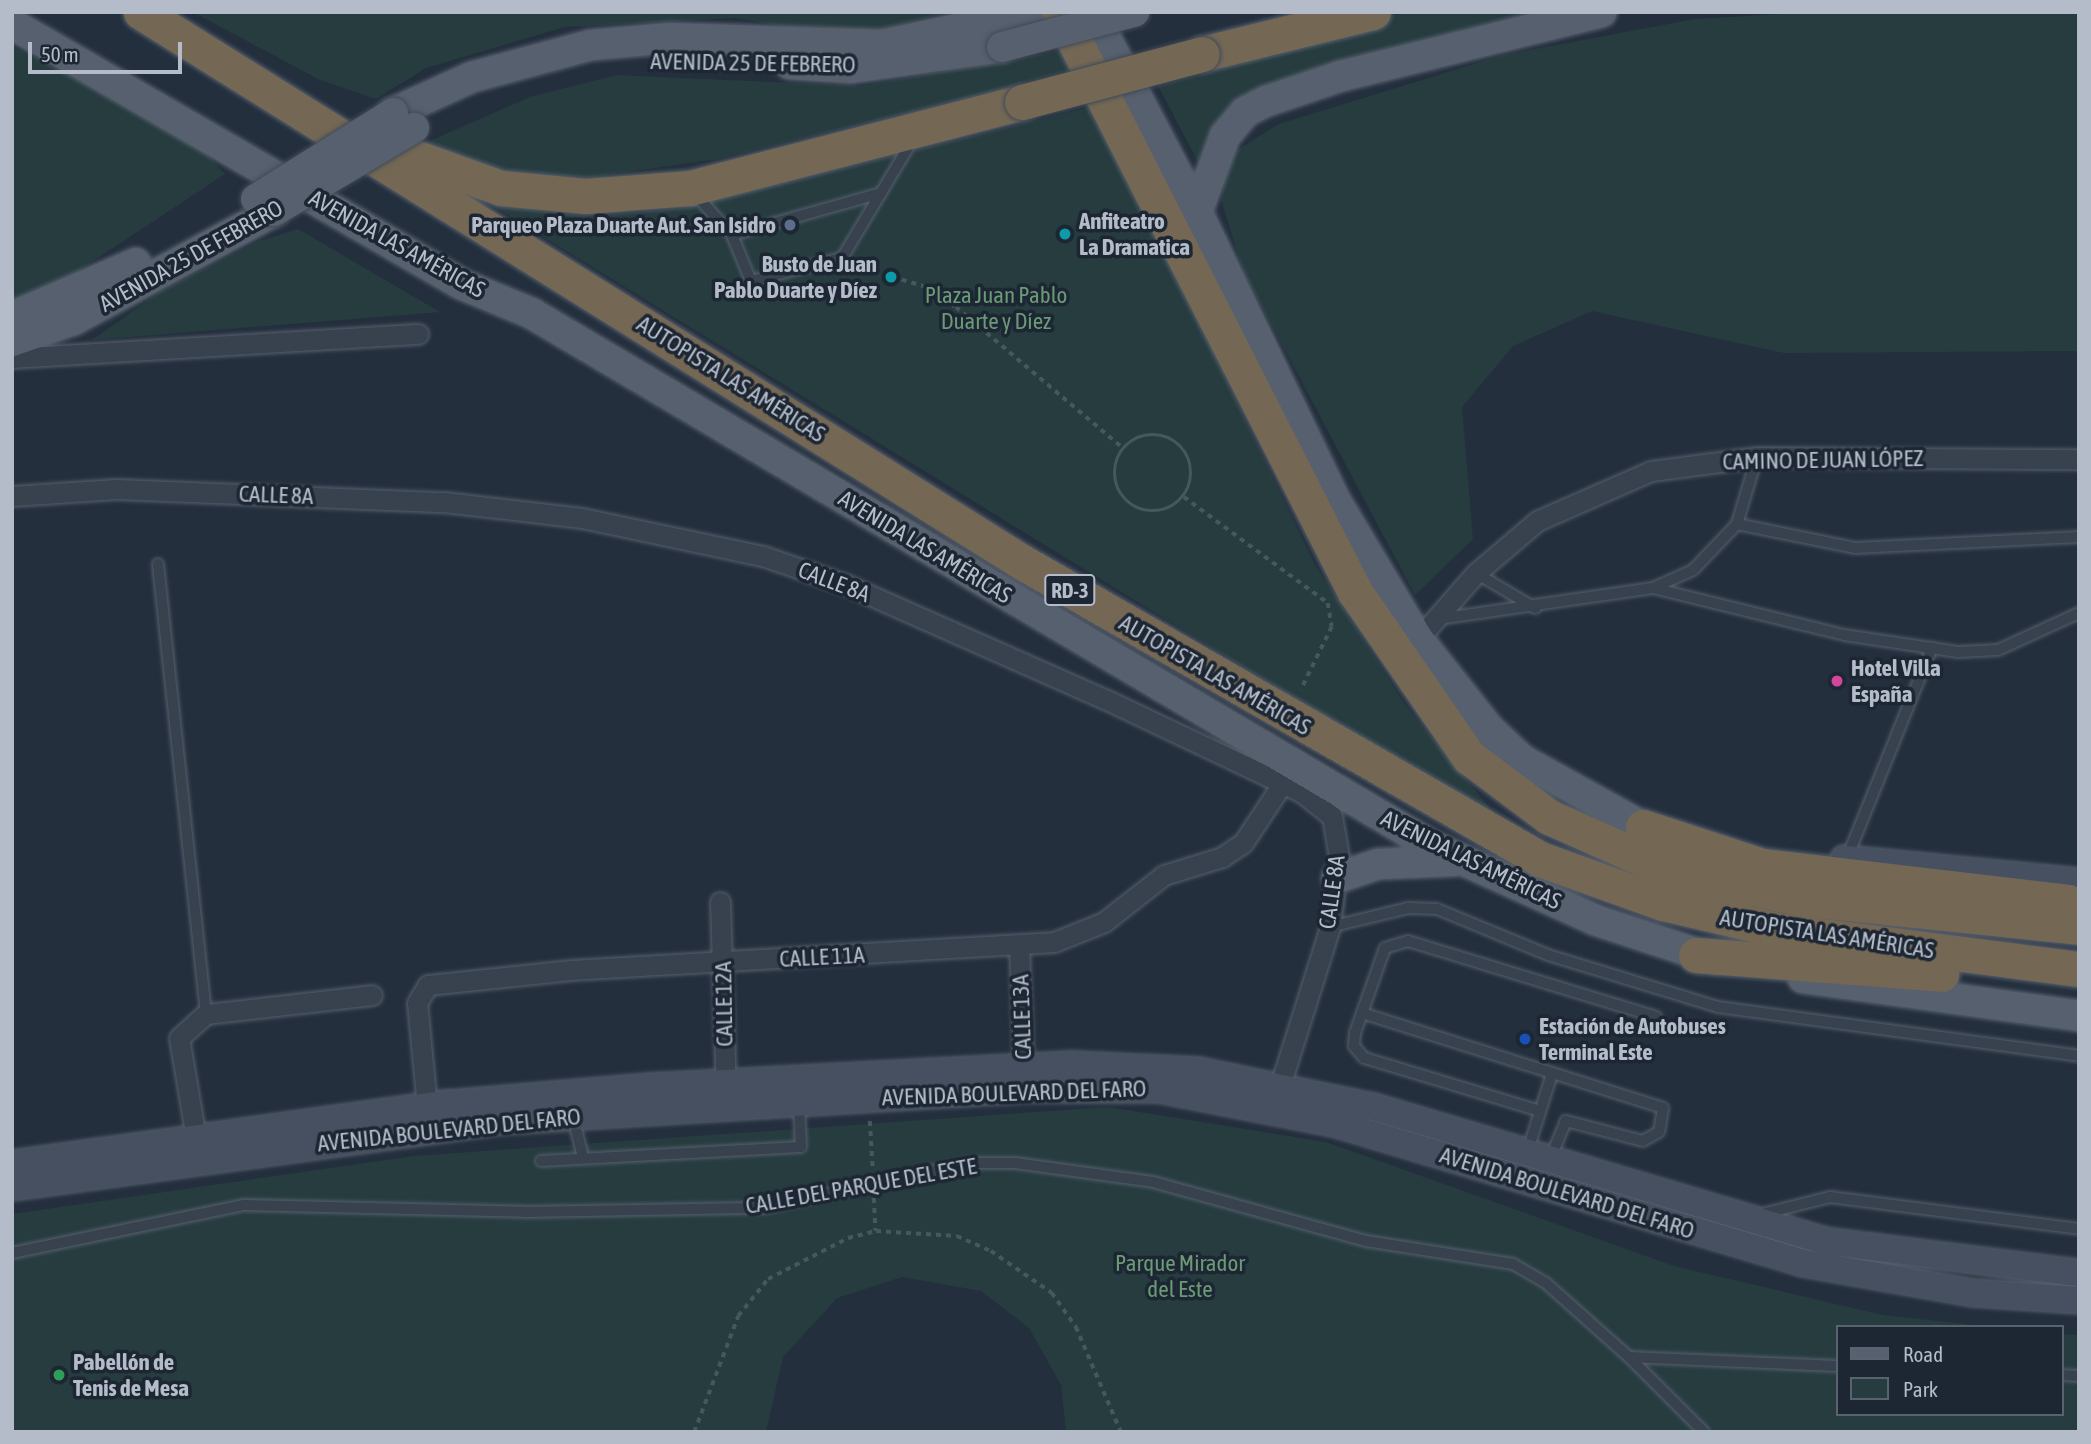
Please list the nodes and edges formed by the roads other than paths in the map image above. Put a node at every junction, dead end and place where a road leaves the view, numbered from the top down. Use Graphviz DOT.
graph roads {
  1 [pos="141,12"];
  2 [pos="1036,12"];
  3 [pos="1060,12"];
  4 [pos="1092,12"];
  5 [pos="1134,12"];
  6 [pos="1373,12"];
  7 [pos="1601,12"];
  8 [pos="12,24"];
  9 [pos="998,34"];
  10 [pos="332,128"];
  11 [pos="920,128"];
  12 [pos="690,188"];
  13 [pos="881,193"];
  14 [pos="265,205"];
  15 [pos="1198,212"];
  16 [pos="732,234"];
  17 [pos="12,317"];
  18 [pos="418,334"];
  19 [pos="12,341"];
  20 [pos="12,358"];
  21 [pos="1757,457"];
  22 [pos="2079,459"];
  23 [pos="12,496"];
  24 [pos="1737,524"];
  25 [pos="2079,537"];
  26 [pos="158,564"];
  27 [pos="1476,573"];
  28 [pos="1653,588"];
  29 [pos="1535,608"];
  30 [pos="2079,613"];
  31 [pos="1427,629"];
  32 [pos="1932,648"];
  33 [pos="1282,784"];
  34 [pos="1338,806"];
  35 [pos="1643,827"];
  36 [pos="1846,859"];
  37 [pos="1466,862"];
  38 [pos="1337,878"];
  39 [pos="2079,883"];
  40 [pos="720,902"];
  41 [pos="2079,903"];
  42 [pos="1330,927"];
  43 [pos="2079,927"];
  44 [pos="1019,945"];
  45 [pos="1696,955"];
  46 [pos="723,963"];
  47 [pos="2079,970"];
  48 [pos="2079,981"];
  49 [pos="372,995"];
  50 [pos="1362,1013"];
  51 [pos="206,1014"];
  52 [pos="2079,1016"];
  53 [pos="1657,1017"];
  54 [pos="2079,1056"];
  55 [pos="1552,1074"];
  56 [pos="1024,1079"];
  57 [pos="1280,1086"];
  58 [pos="726,1096"];
  59 [pos="799,1102"];
  60 [pos="427,1106"];
  61 [pos="1540,1111"];
  62 [pos="573,1116"];
  63 [pos="196,1138"];
  64 [pos="583,1157"];
  65 [pos="1538,1158"];
  66 [pos="541,1161"];
  67 [pos="12,1164"];
  68 [pos="12,1187"];
  69 [pos="1744,1220"];
  70 [pos="2079,1230"];
  71 [pos="12,1253"];
  72 [pos="2079,1273"];
  73 [pos="2079,1300"];
  74 [pos="1629,1357"];
  75 [pos="1836,1366"];
  76 [pos="1704,1432"];
  1 -- 10 [label="highway, AUTOPISTA LAS AMÉRICAS / RD-3"];
  2 -- 9 [label="main road"];
  3 -- 43 [label="highway, AUTOPISTA LAS AMÉRICAS"];
  4 -- 15 [label="main road"];
  5 -- 9 [label="main road, AVENIDA 25 DE FEBRERO, bridge"];
  6 -- 11 [label="highway, bridge"];
  7 -- 15 [label="main road"];
  8 -- 34 [label="main road, AVENIDA LAS AMÉRICAS"];
  9 -- 14 [label="main road, AVENIDA 25 DE FEBRERO, bridge"];
  10 -- 12 [label="highway"];
  10 -- 47 [label="highway, AUTOPISTA LAS AMÉRICAS / RD-3"];
  11 -- 12 [label="highway"];
  11 -- 13 [label="lane"];
  12 -- 16 [label="lane"];
  13 -- 16 [label="lane"];
  13 -- 16 [label="lane"];
  14 -- 17 [label="main road, AVENIDA 25 DE FEBRERO"];
  14 -- 19 [label="main road, AVENIDA 25 DE FEBRERO"];
  15 -- 31 [label="main road"];
  18 -- 20 [label="street"];
  21 -- 22 [label="street, CAMINO DE JUAN LÓPEZ"];
  21 -- 24 [label="lane"];
  21 -- 27 [label="street, CAMINO DE JUAN LÓPEZ"];
  23 -- 33 [label="street, CALLE 8A"];
  24 -- 25 [label="lane"];
  24 -- 28 [label="lane"];
  26 -- 51 [label="lane"];
  27 -- 29 [label="lane"];
  27 -- 31 [label="street, CAMINO DE JUAN LÓPEZ"];
  28 -- 29 [label="lane"];
  28 -- 32 [label="lane"];
  29 -- 31 [label="lane"];
  30 -- 32 [label="lane"];
  31 -- 35 [label="main road"];
  32 -- 36 [label="lane"];
  33 -- 34 [label="street, CALLE 8A"];
  33 -- 44 [label="street, CALLE 11A"];
  34 -- 37 [label="main road, AVENIDA LAS AMÉRICAS"];
  34 -- 38 [label="street, CALLE 8A"];
  35 -- 36 [label="street"];
  35 -- 41 [label="highway"];
  36 -- 39 [label="street"];
  37 -- 38 [label="main road"];
  37 -- 45 [label="main road, AVENIDA LAS AMÉRICAS"];
  38 -- 42 [label="street, CALLE 8A"];
  40 -- 46 [label="street, CALLE 12A"];
  42 -- 54 [label="lane"];
  42 -- 57 [label="street, CALLE 8A"];
  44 -- 46 [label="street, CALLE 11A"];
  44 -- 56 [label="street, CALLE 13A"];
  45 -- 48 [label="highway"];
  45 -- 52 [label="main road, AVENIDA LAS AMÉRICAS"];
  46 -- 58 [label="street, CALLE 12A"];
  46 -- 60 [label="street, CALLE 11A"];
  49 -- 51 [label="street"];
  50 -- 53 [label="lane"];
  50 -- 55 [label="lane"];
  50 -- 61 [label="lane"];
  51 -- 63 [label="street"];
  55 -- 61 [label="lane"];
  55 -- 65 [label="lane"];
  56 -- 57 [label="street, AVENIDA BOULEVARD DEL FARO"];
  56 -- 58 [label="street, AVENIDA BOULEVARD DEL FARO"];
  56 -- 59 [label="street, AVENIDA BOULEVARD DEL FARO"];
  56 -- 73 [label="street, AVENIDA BOULEVARD DEL FARO"];
  57 -- 65 [label="street, AVENIDA BOULEVARD DEL FARO"];
  58 -- 59 [label="street, AVENIDA BOULEVARD DEL FARO"];
  58 -- 60 [label="street, AVENIDA BOULEVARD DEL FARO"];
  58 -- 62 [label="street, AVENIDA BOULEVARD DEL FARO"];
  59 -- 64 [label="lane"];
  60 -- 63 [label="street, AVENIDA BOULEVARD DEL FARO"];
  61 -- 65 [label="lane"];
  62 -- 64 [label="lane"];
  62 -- 68 [label="street, AVENIDA BOULEVARD DEL FARO"];
  63 -- 67 [label="street, AVENIDA BOULEVARD DEL FARO"];
  64 -- 66 [label="lane"];
  65 -- 69 [label="street, AVENIDA BOULEVARD DEL FARO"];
  69 -- 70 [label="lane"];
  69 -- 72 [label="street, AVENIDA BOULEVARD DEL FARO"];
  71 -- 74 [label="lane, CALLE DEL PARQUE DEL ESTE"];
  74 -- 75 [label="lane"];
  74 -- 76 [label="lane, CALLE DEL PARQUE DEL ESTE"];
}
